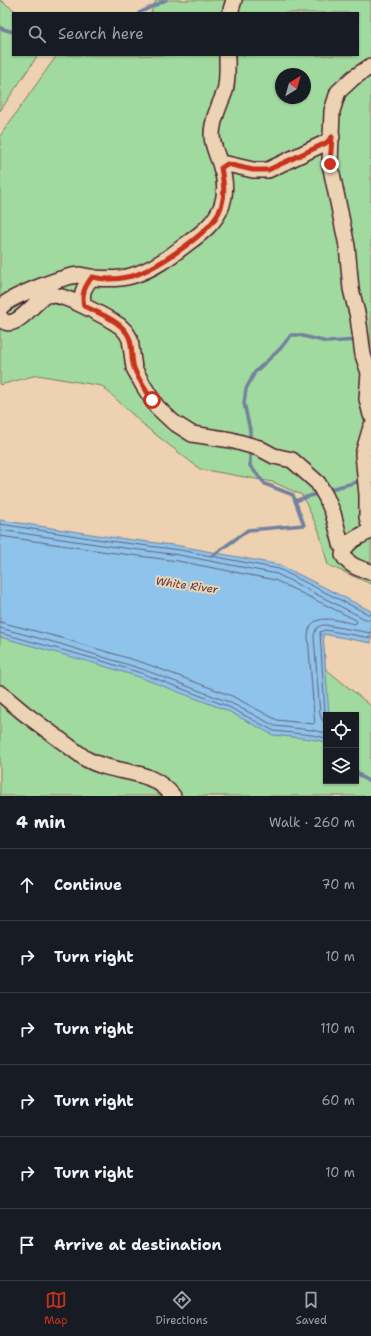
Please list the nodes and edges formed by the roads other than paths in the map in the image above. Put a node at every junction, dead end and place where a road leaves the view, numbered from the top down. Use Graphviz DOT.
graph roads {
  1 [pos="234,0"];
  2 [pos="230,12"];
  3 [pos="227,56"];
  4 [pos="371,66"];
  5 [pos="332,137"];
  6 [pos="221,168"];
  7 [pos="92,277"];
  8 [pos="84,306"];
  9 [pos="0,308"];
  10 [pos="0,317"];
  11 [pos="371,414"];
  12 [pos="371,427"];
  13 [pos="344,550"];
  14 [pos="371,572"];
  15 [pos="0,693"];
  16 [pos="173,796"];
  1 -- 2 [label="lane"];
  3 -- 6 [label="lane"];
  4 -- 5 [label="lane"];
  5 -- 6 [label="lane"];
  5 -- 11 [label="lane"];
  6 -- 7 [label="lane"];
  7 -- 8 [label="lane"];
  7 -- 9 [label="lane"];
  8 -- 10 [label="lane"];
  8 -- 13 [label="lane"];
  12 -- 13 [label="lane"];
  13 -- 14 [label="lane"];
  15 -- 16 [label="lane"];
}
